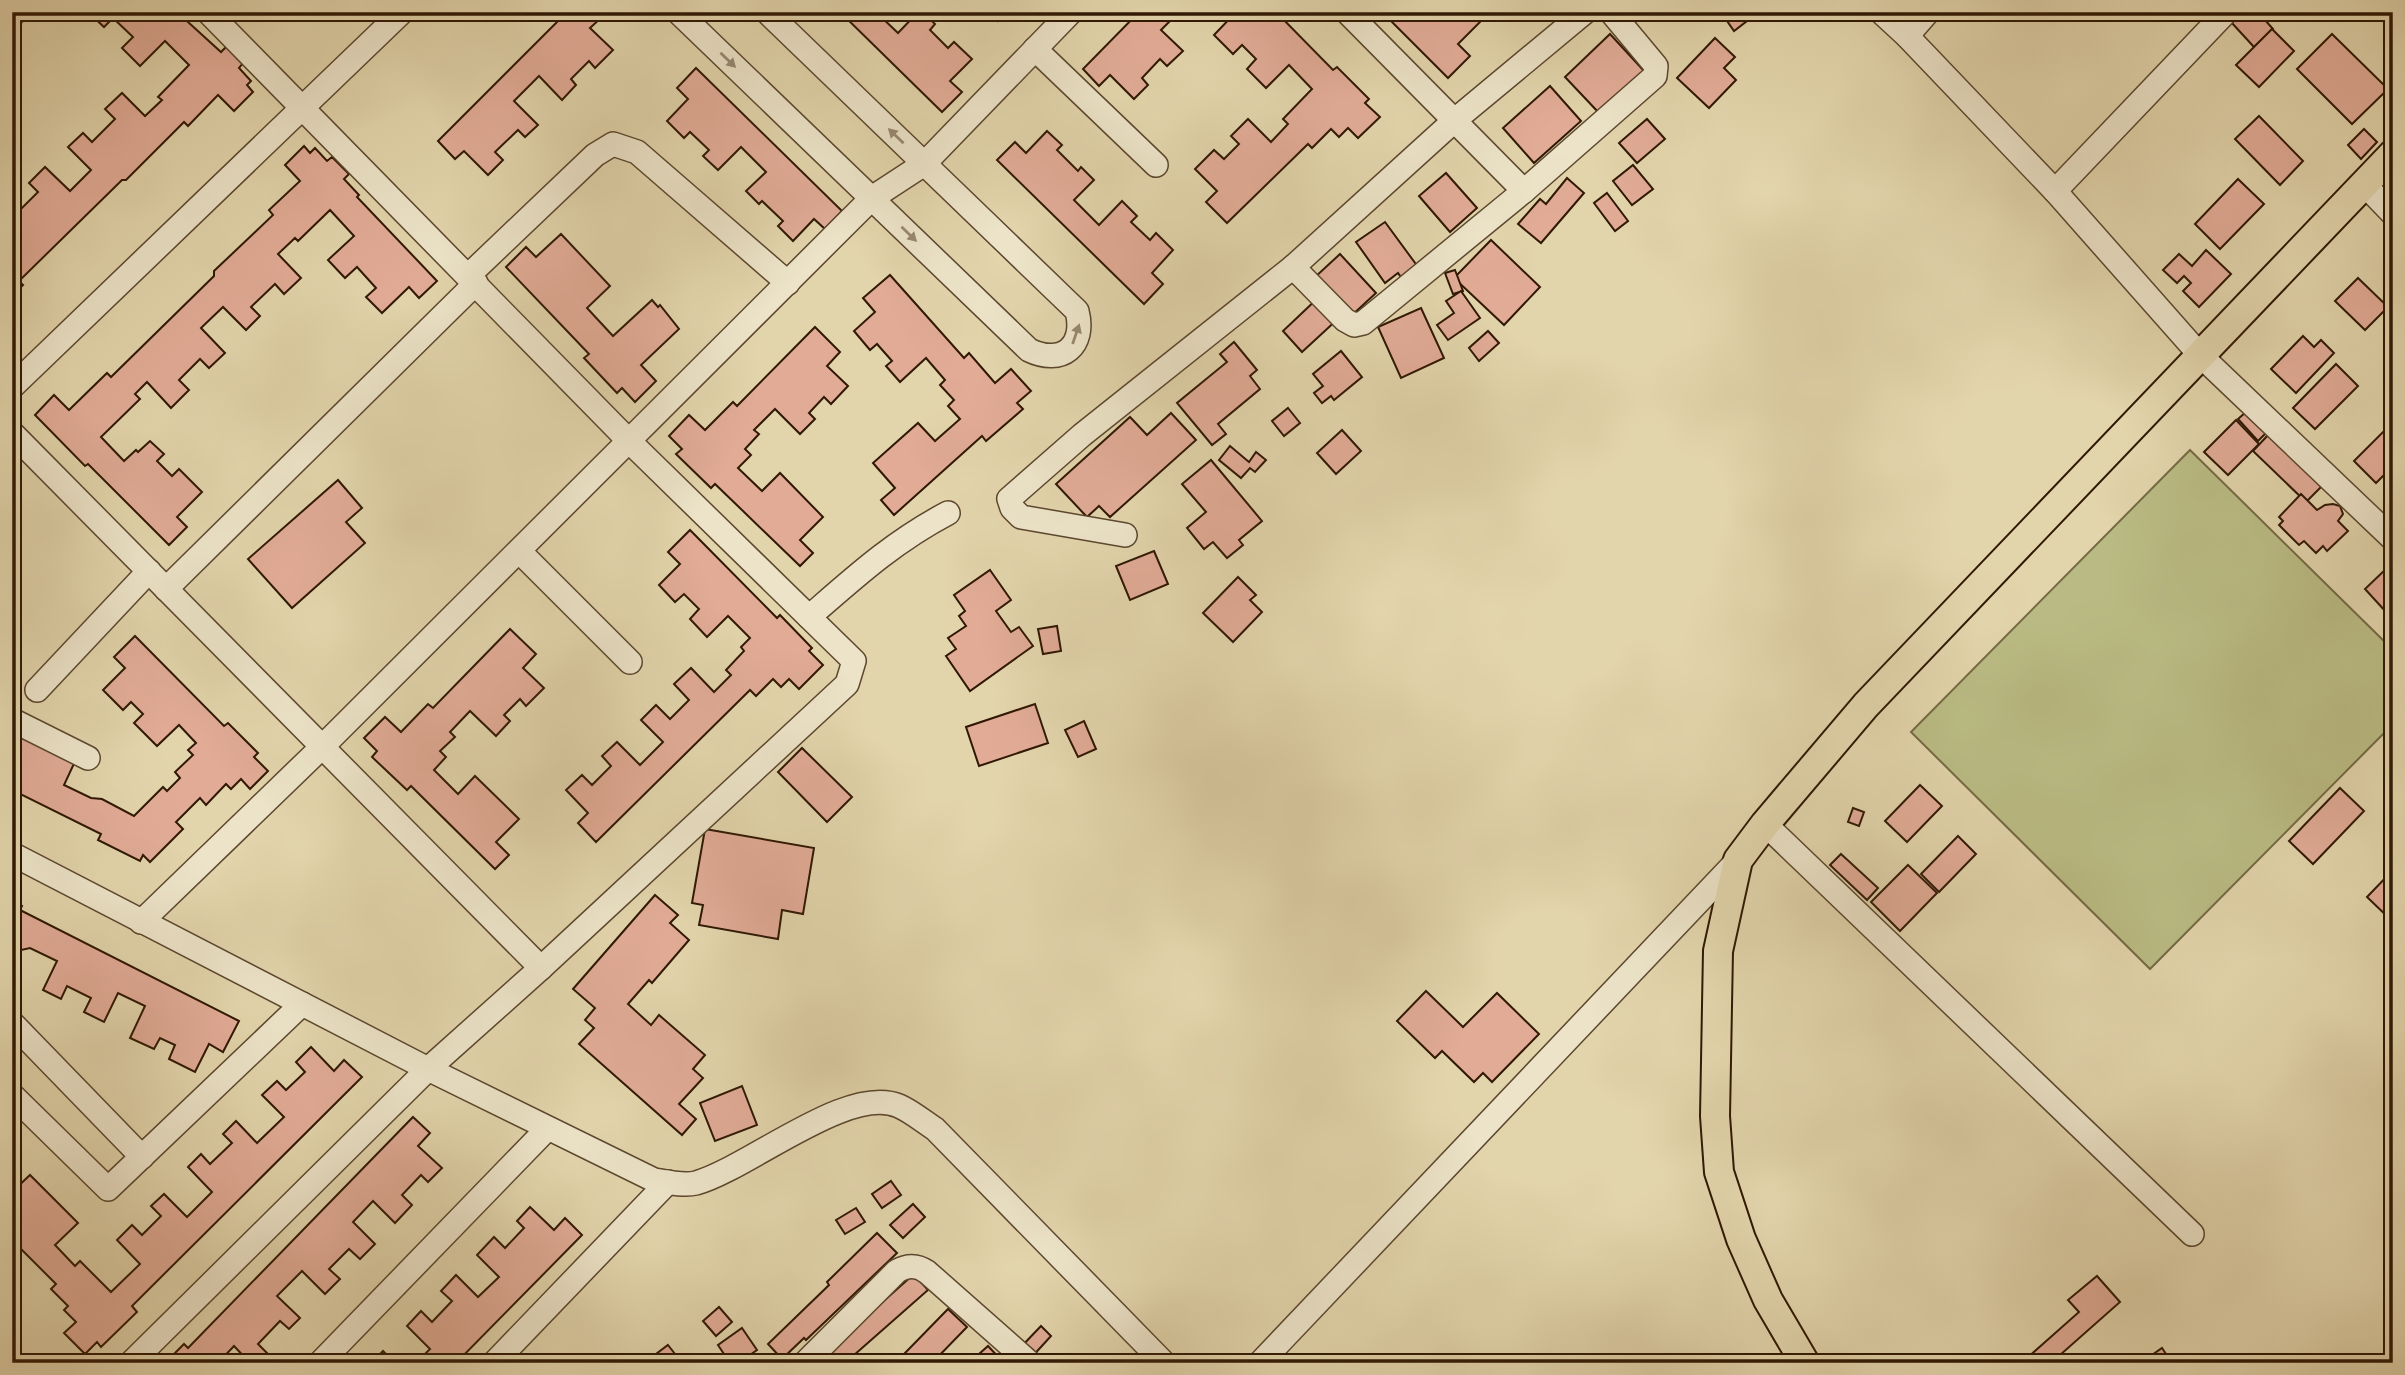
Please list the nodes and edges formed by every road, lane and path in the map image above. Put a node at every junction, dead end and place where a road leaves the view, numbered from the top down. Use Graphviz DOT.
graph roads {
  1 [pos="208,12"];
  2 [pos="402,12"];
  3 [pos="678,12"];
  4 [pos="767,12"];
  5 [pos="1071,12"];
  6 [pos="1347,12"];
  7 [pos="1585,12"];
  8 [pos="1611,12"];
  9 [pos="1881,12"];
  10 [pos="1928,12"];
  11 [pos="2226,12"];
  12 [pos="1907,36"];
  13 [pos="1035,49"];
  14 [pos="303,107"];
  15 [pos="1455,120"];
  16 [pos="2393,154"];
  17 [pos="924,164"];
  18 [pos="1156,164"];
  19 [pos="2364,184"];
  20 [pos="1524,191"];
  21 [pos="2055,191"];
  22 [pos="872,198"];
  23 [pos="2393,214"];
  24 [pos="1293,267"];
  25 [pos="472,280"];
  26 [pos="788,282"];
  27 [pos="2200,355"];
  28 [pos="12,387"];
  29 [pos="12,433"];
  30 [pos="629,441"];
  31 [pos="948,513"];
  32 [pos="1125,535"];
  33 [pos="2393,539"];
  34 [pos="519,551"];
  35 [pos="149,571"];
  36 [pos="166,589"];
  37 [pos="808,617"];
  38 [pos="630,662"];
  39 [pos="37,690"];
  40 [pos="12,720"];
  41 [pos="322,747"];
  42 [pos="88,758"];
  43 [pos="1765,824"];
  44 [pos="12,854"];
  45 [pos="1738,860"];
  46 [pos="141,922"];
  47 [pos="541,968"];
  48 [pos="302,1004"];
  49 [pos="12,1023"];
  50 [pos="428,1069"];
  51 [pos="12,1095"];
  52 [pos="547,1129"];
  53 [pos="142,1157"];
  54 [pos="668,1182"];
  55 [pos="2192,1234"];
  56 [pos="131,1363"];
  57 [pos="320,1363"];
  58 [pos="494,1363"];
  59 [pos="805,1363"];
  60 [pos="1030,1363"];
  61 [pos="1164,1363"];
  62 [pos="1259,1363"];
  63 [pos="1805,1363"];
  1 -- 14 [label="street"];
  2 -- 14 [label="street"];
  3 -- 22 [label="street, one-way"];
  17 -- 4 [label="street, one-way"];
  5 -- 13 [label="street"];
  6 -- 15 [label="street"];
  7 -- 15 [label="street"];
  8 -- 20 [label="street"];
  9 -- 12 [label="street"];
  10 -- 12 [label="street"];
  11 -- 21 [label="street"];
  12 -- 21 [label="street"];
  13 -- 17 [label="street"];
  13 -- 18 [label="street"];
  14 -- 25 [label="street"];
  14 -- 28 [label="street"];
  15 -- 20 [label="street"];
  15 -- 24 [label="street"];
  16 -- 19 [label="main road"];
  17 -- 22 [label="street"];
  22 -- 17 [label="street, one-way"];
  19 -- 23 [label="street"];
  19 -- 27 [label="main road"];
  20 -- 24 [label="street"];
  21 -- 27 [label="street"];
  22 -- 26 [label="street"];
  24 -- 32 [label="street"];
  25 -- 26 [label="street"];
  25 -- 30 [label="street"];
  25 -- 36 [label="street"];
  26 -- 30 [label="street"];
  27 -- 33 [label="street"];
  27 -- 43 [label="main road"];
  29 -- 35 [label="street"];
  30 -- 34 [label="street"];
  30 -- 37 [label="street"];
  31 -- 37 [label="street"];
  34 -- 38 [label="street"];
  34 -- 41 [label="street"];
  35 -- 36 [label="street"];
  35 -- 39 [label="street"];
  36 -- 41 [label="street"];
  37 -- 47 [label="street"];
  40 -- 42 [label="street"];
  41 -- 46 [label="street"];
  41 -- 47 [label="street"];
  43 -- 45 [label="main road"];
  43 -- 55 [label="street"];
  44 -- 46 [label="street"];
  45 -- 62 [label="street"];
  45 -- 63 [label="main road"];
  46 -- 48 [label="street"];
  47 -- 50 [label="street"];
  48 -- 50 [label="street"];
  48 -- 53 [label="street"];
  49 -- 53 [label="street"];
  50 -- 52 [label="street"];
  50 -- 56 [label="street"];
  51 -- 53 [label="street"];
  52 -- 54 [label="street"];
  52 -- 57 [label="street"];
  54 -- 58 [label="street"];
  54 -- 61 [label="street"];
  59 -- 60 [label="street"];
}
